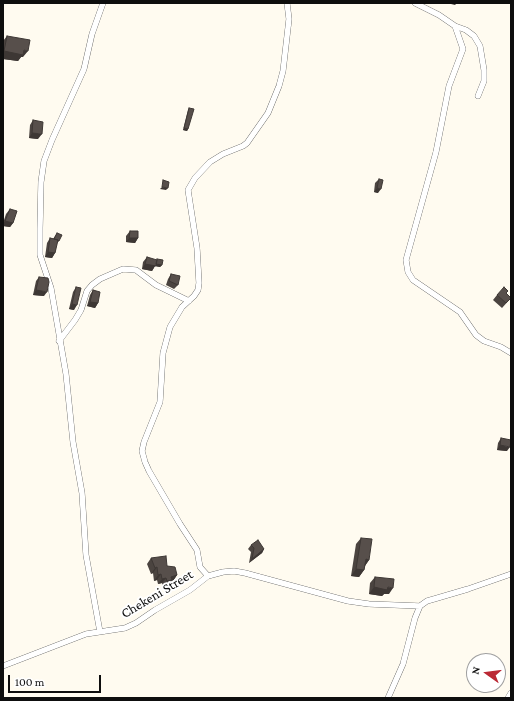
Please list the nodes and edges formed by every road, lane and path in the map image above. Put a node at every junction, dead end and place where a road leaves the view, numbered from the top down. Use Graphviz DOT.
graph roads {
  1 [pos="103,3"];
  2 [pos="288,3"];
  3 [pos="415,3"];
  4 [pos="455,26"];
  5 [pos="478,96"];
  6 [pos="189,301"];
  7 [pos="59,341"];
  8 [pos="511,353"];
  9 [pos="511,574"];
  10 [pos="208,576"];
  11 [pos="420,606"];
  12 [pos="100,632"];
  13 [pos="3,666"];
  14 [pos="511,693"];
  15 [pos="388,698"];
  16 [pos="508,698"];
  1 -- 7 [label="street"];
  2 -- 6 [label="street"];
  3 -- 4 [label="street"];
  4 -- 5 [label="street"];
  4 -- 8 [label="street"];
  6 -- 7 [label="street"];
  6 -- 10 [label="street"];
  7 -- 12 [label="street"];
  9 -- 11 [label="street"];
  10 -- 11 [label="street"];
  10 -- 12 [label="street, Chekeni Street"];
  11 -- 15 [label="street"];
  12 -- 13 [label="street, Chekeni Street"];
  14 -- 16 [label="street"];
}
